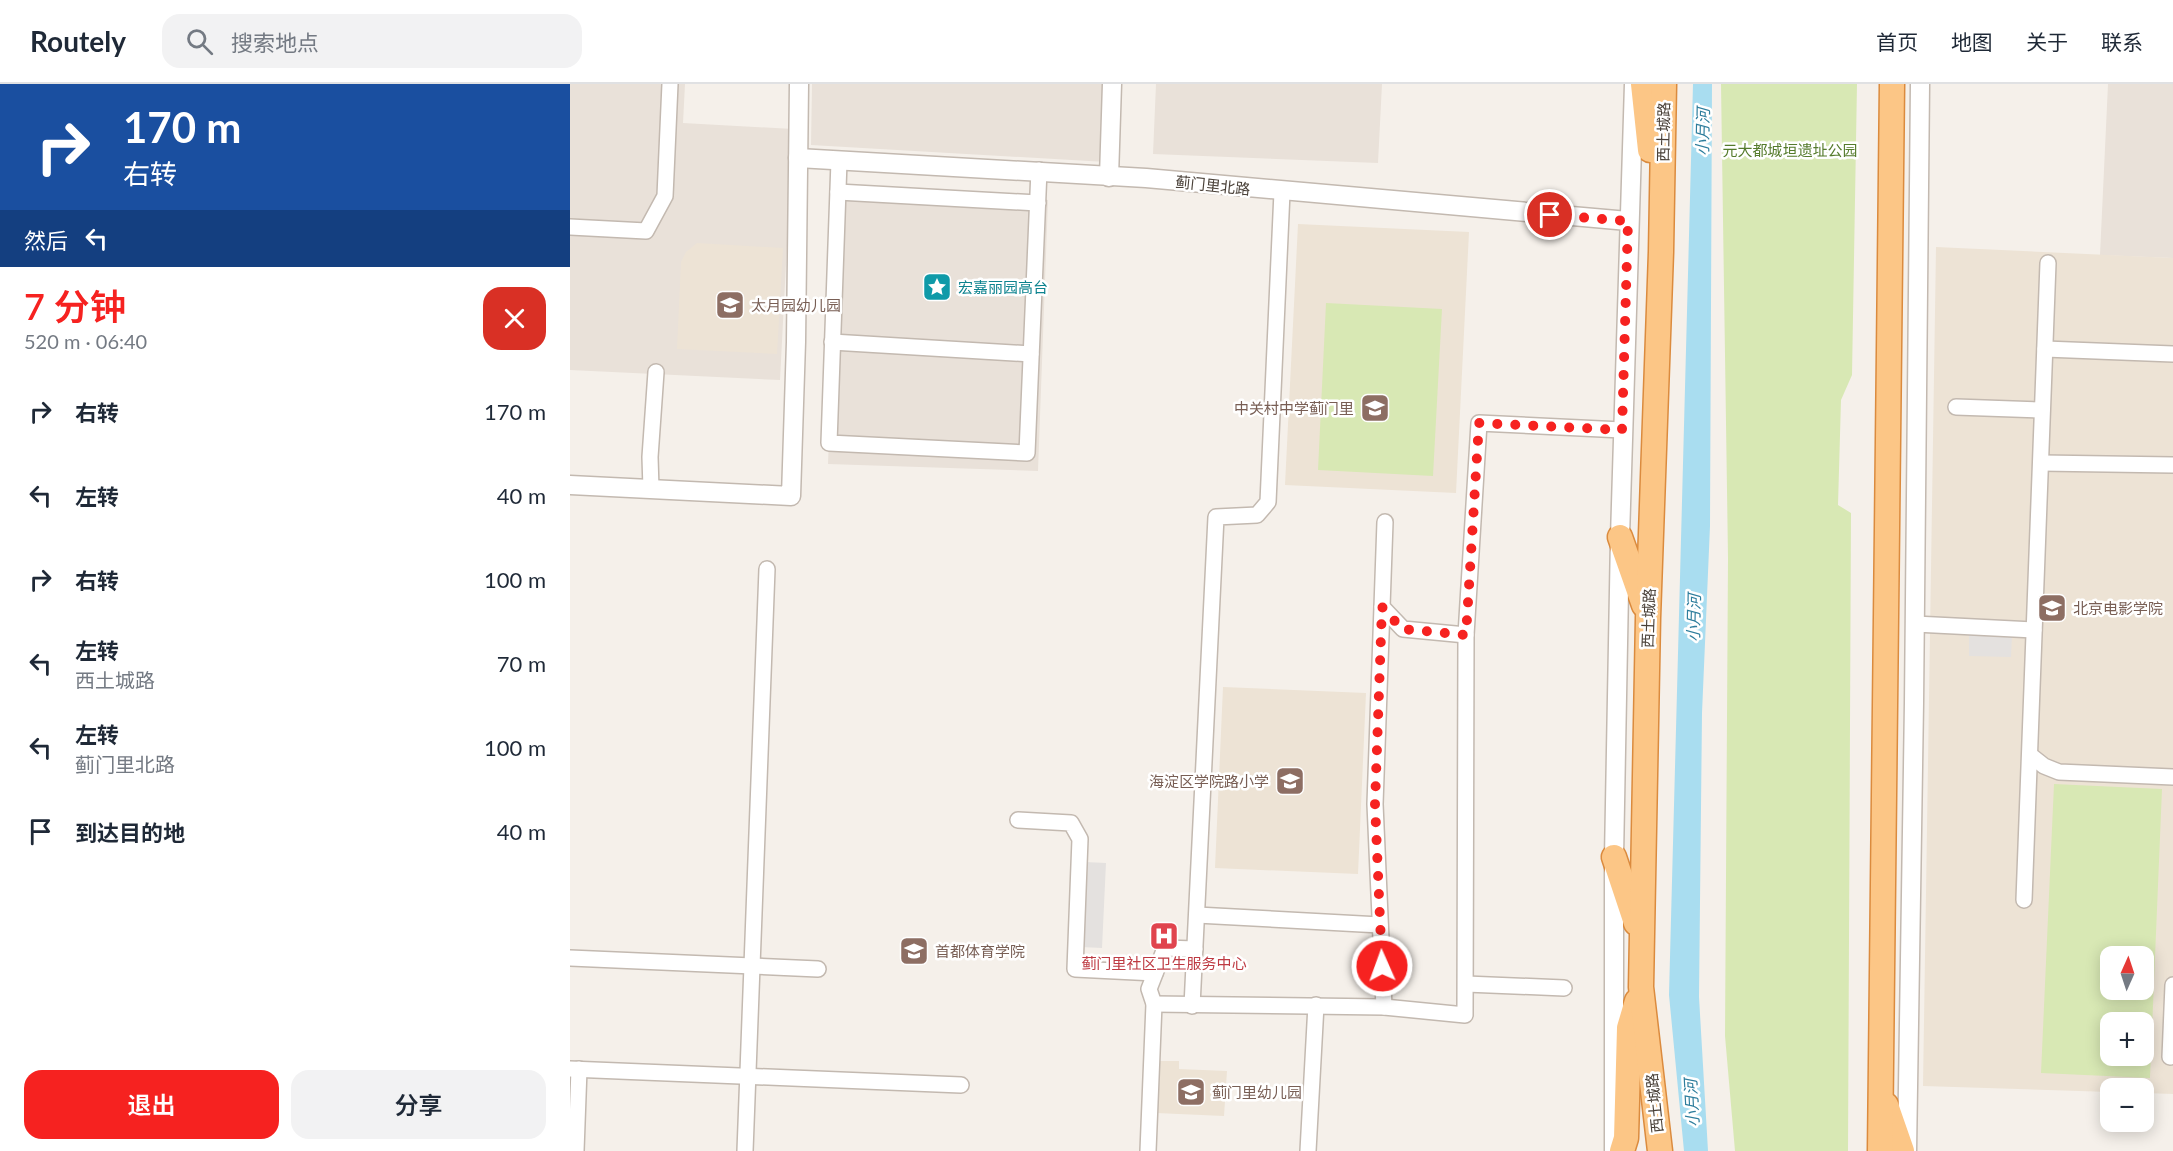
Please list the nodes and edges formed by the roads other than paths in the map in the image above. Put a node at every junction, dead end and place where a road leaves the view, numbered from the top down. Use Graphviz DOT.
graph roads {
  1 [pos="670,84"];
  2 [pos="799,84"];
  3 [pos="1112,84"];
  4 [pos="1634,84"];
  5 [pos="1643,84"];
  6 [pos="1664,84"];
  7 [pos="1892,84"];
  8 [pos="1920,84"];
  9 [pos="798,158"];
  10 [pos="839,161"];
  11 [pos="1039,170"];
  12 [pos="1109,177"];
  13 [pos="838,192"];
  14 [pos="1282,192"];
  15 [pos="1038,203"];
  16 [pos="1628,221"];
  17 [pos="570,227"];
  18 [pos="1661,252"];
  19 [pos="2048,263"];
  20 [pos="832,342"];
  21 [pos="2045,350"];
  22 [pos="1031,354"];
  23 [pos="2173,354"];
  24 [pos="656,372"];
  25 [pos="1956,407"];
  26 [pos="2042,410"];
  27 [pos="1622,430"];
  28 [pos="2041,463"];
  29 [pos="2173,465"];
  30 [pos="570,485"];
  31 [pos="651,489"];
  32 [pos="1385,522"];
  33 [pos="1620,537"];
  34 [pos="767,569"];
  35 [pos="1382,607"];
  36 [pos="1648,618"];
  37 [pos="1915,624"];
  38 [pos="2034,630"];
  39 [pos="1466,635"];
  40 [pos="2030,755"];
  41 [pos="2173,777"];
  42 [pos="1018,820"];
  43 [pos="1614,857"];
  44 [pos="2024,900"];
  45 [pos="1197,915"];
  46 [pos="1380,925"];
  47 [pos="1641,937"];
  48 [pos="1195,949"];
  49 [pos="570,958"];
  50 [pos="752,965"];
  51 [pos="818,969"];
  52 [pos="1155,973"];
  53 [pos="1466,984"];
  54 [pos="2173,985"];
  55 [pos="1641,987"];
  56 [pos="1564,988"];
  57 [pos="1154,1004"];
  58 [pos="1316,1005"];
  59 [pos="1192,1006"];
  60 [pos="1384,1007"];
  61 [pos="2170,1057"];
  62 [pos="574,1069"];
  63 [pos="748,1075"];
  64 [pos="961,1085"];
  65 [pos="1881,1089"];
  66 [pos="576,1151"];
  67 [pos="745,1151"];
  68 [pos="1149,1151"];
  69 [pos="1308,1151"];
  70 [pos="1614,1151"];
  71 [pos="1622,1151"];
  72 [pos="1660,1151"];
  73 [pos="1880,1151"];
  74 [pos="1904,1151"];
  1 -- 17 [label="street"];
  2 -- 9 [label="street"];
  3 -- 12 [label="street"];
  4 -- 16 [label="street, 西土城路"];
  5 -- 18 [label="highway"];
  6 -- 18 [label="highway, 西土城路"];
  7 -- 65 [label="highway"];
  8 -- 37 [label="street"];
  9 -- 10 [label="street, 蓟门里北路"];
  9 -- 31 [label="street"];
  10 -- 12 [label="street, 蓟门里北路"];
  10 -- 13 [label="street"];
  11 -- 15 [label="street"];
  12 -- 14 [label="street, 蓟门里北路"];
  13 -- 15 [label="street"];
  13 -- 20 [label="street"];
  14 -- 16 [label="street, 蓟门里北路"];
  14 -- 45 [label="street"];
  15 -- 22 [label="street"];
  16 -- 27 [label="street, 西土城路"];
  18 -- 36 [label="highway, 西土城路"];
  19 -- 21 [label="street"];
  20 -- 22 [label="street"];
  20 -- 22 [label="street"];
  21 -- 23 [label="street"];
  21 -- 26 [label="street"];
  24 -- 31 [label="street"];
  25 -- 26 [label="street"];
  26 -- 28 [label="street"];
  27 -- 33 [label="street, 西土城路"];
  27 -- 39 [label="street"];
  28 -- 29 [label="street"];
  28 -- 38 [label="street"];
  30 -- 31 [label="street"];
  32 -- 35 [label="street"];
  33 -- 36 [label="highway"];
  33 -- 43 [label="street, 西土城路"];
  34 -- 50 [label="street"];
  35 -- 39 [label="street"];
  35 -- 46 [label="street"];
  36 -- 47 [label="highway, 西土城路"];
  37 -- 38 [label="street"];
  37 -- 74 [label="street"];
  38 -- 40 [label="street"];
  39 -- 53 [label="street"];
  40 -- 41 [label="street"];
  40 -- 44 [label="street"];
  42 -- 52 [label="street"];
  43 -- 47 [label="highway"];
  43 -- 70 [label="street, 西土城路"];
  45 -- 46 [label="street"];
  45 -- 48 [label="street"];
  46 -- 60 [label="street"];
  47 -- 55 [label="highway, 西土城路"];
  48 -- 52 [label="street"];
  48 -- 59 [label="street"];
  49 -- 50 [label="street"];
  50 -- 51 [label="street"];
  50 -- 63 [label="street"];
  52 -- 57 [label="street"];
  53 -- 56 [label="street"];
  53 -- 60 [label="street"];
  54 -- 61 [label="street"];
  55 -- 71 [label="highway"];
  55 -- 72 [label="highway, 西土城路"];
  57 -- 59 [label="street"];
  57 -- 68 [label="street"];
  58 -- 59 [label="street"];
  58 -- 60 [label="street"];
  58 -- 69 [label="street"];
  62 -- 63 [label="street"];
  62 -- 66 [label="street"];
  63 -- 64 [label="street"];
  63 -- 67 [label="street"];
  65 -- 73 [label="highway"];
  65 -- 74 [label="highway"];
}
